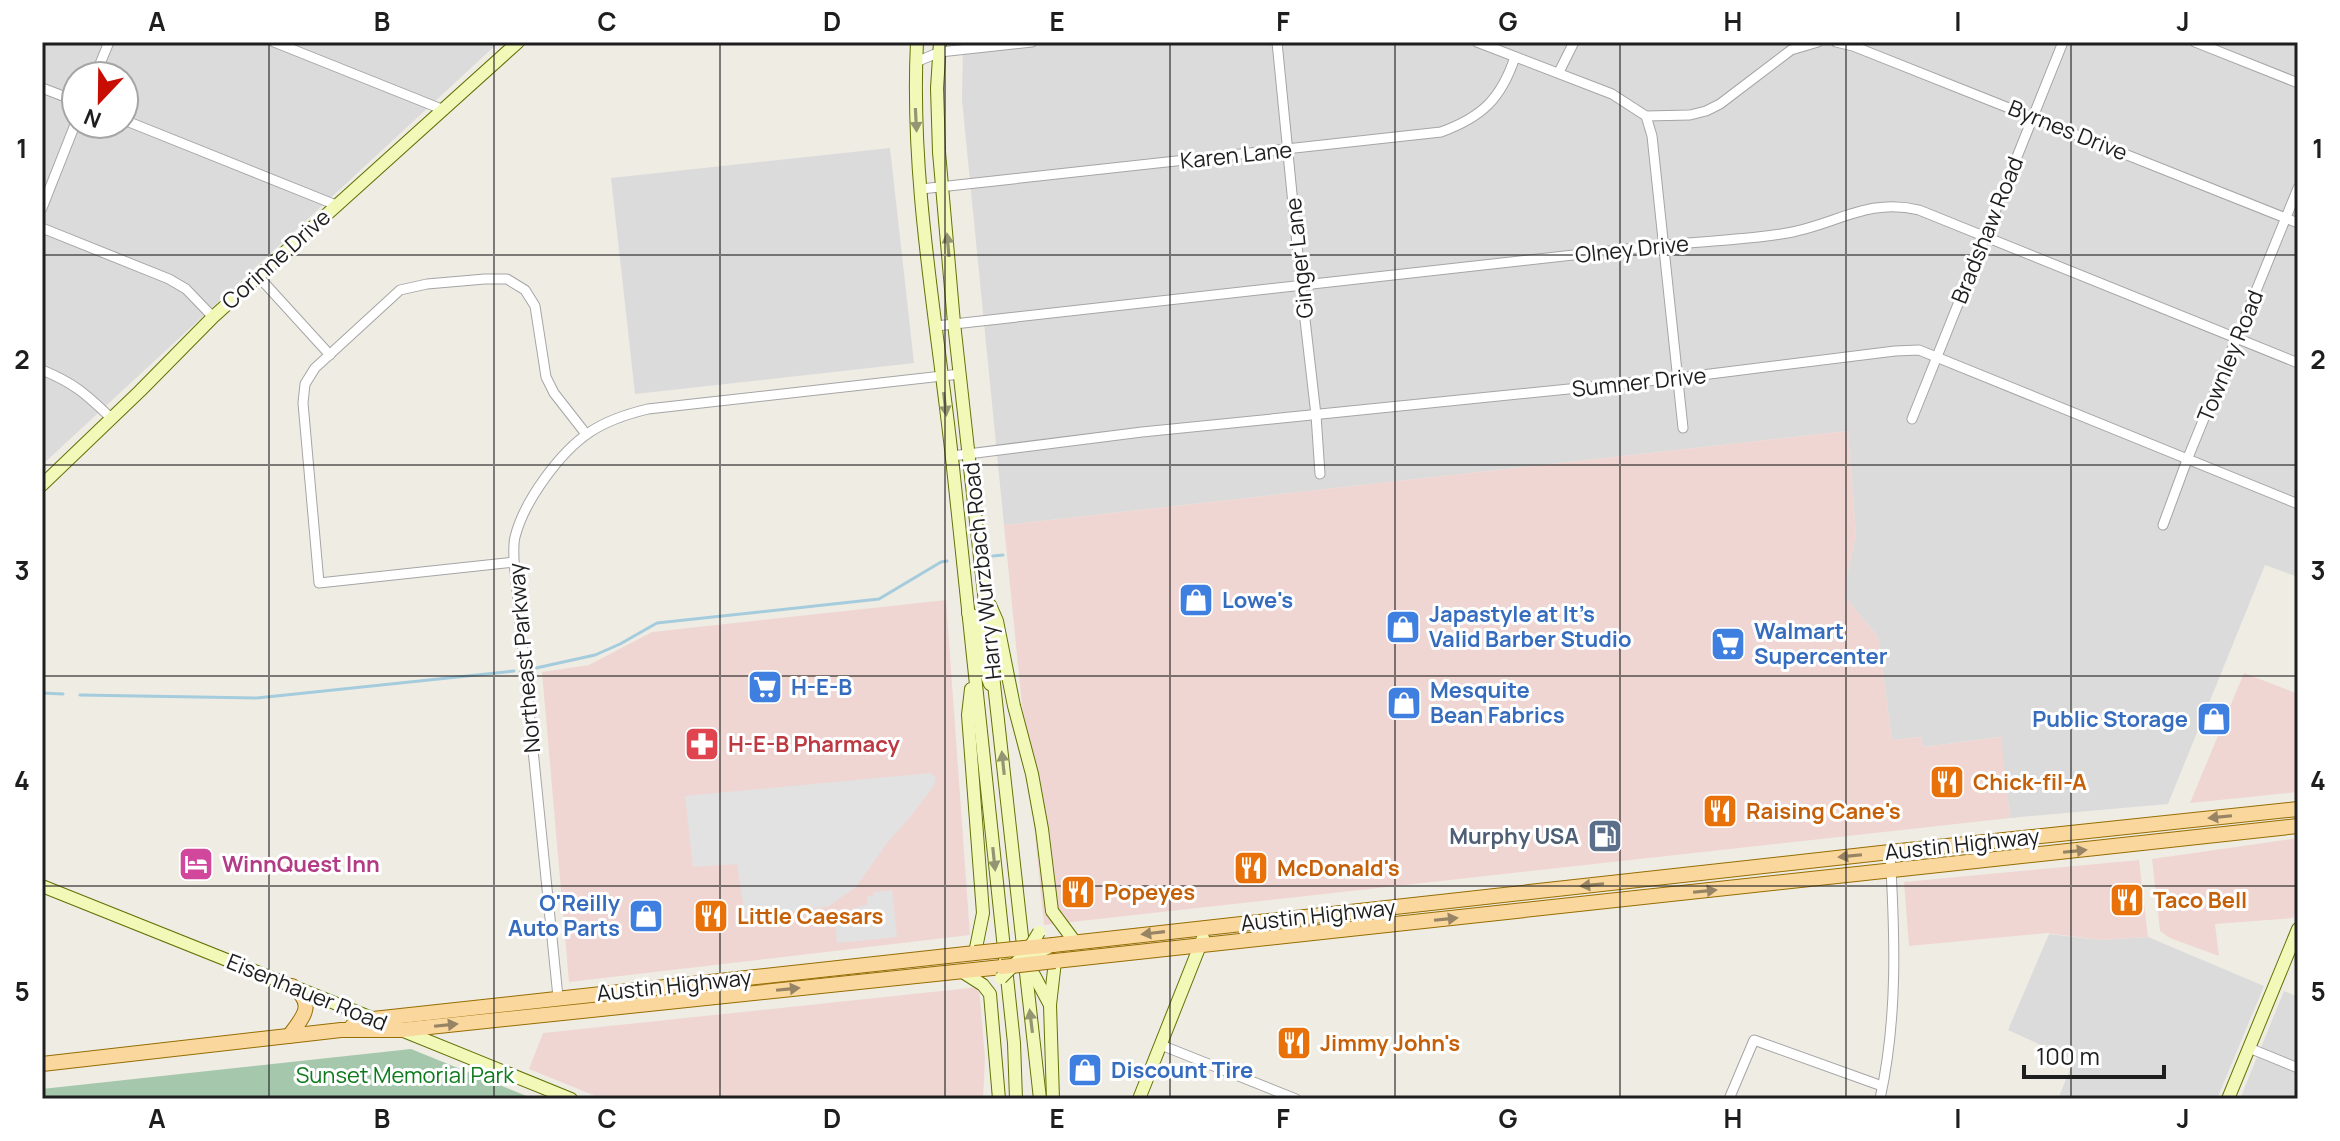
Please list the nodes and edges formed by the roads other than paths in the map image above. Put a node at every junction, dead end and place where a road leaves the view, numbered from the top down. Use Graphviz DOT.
graph roads {
  1 [pos="274,42"];
  2 [pos="518,42"];
  3 [pos="917,42"];
  4 [pos="1032,42"];
  5 [pos="1277,42"];
  6 [pos="1477,42"];
  7 [pos="1574,42"];
  8 [pos="1818,42"];
  9 [pos="1836,42"];
  10 [pos="2063,42"];
  11 [pos="2195,42"];
  12 [pos="940,47"];
  13 [pos="1515,57"];
  14 [pos="916,62"];
  15 [pos="1559,72"];
  16 [pos="2298,83"];
  17 [pos="444,110"];
  18 [pos="1646,116"];
  19 [pos="2032,116"];
  20 [pos="140,126"];
  21 [pos="69,140"];
  22 [pos="1288,150"];
  23 [pos="943,186"];
  24 [pos="2298,188"];
  25 [pos="921,189"];
  26 [pos="336,205"];
  27 [pos="42,208"];
  28 [pos="2286,218"];
  29 [pos="2298,223"];
  30 [pos="42,228"];
  31 [pos="1984,236"];
  32 [pos="1663,245"];
  33 [pos="258,276"];
  34 [pos="1301,285"];
  35 [pos="213,317"];
  36 [pos="954,323"];
  37 [pos="936,326"];
  38 [pos="2238,339"];
  39 [pos="330,355"];
  40 [pos="1936,357"];
  41 [pos="2298,363"];
  42 [pos="42,370"];
  43 [pos="960,374"];
  44 [pos="941,376"];
  45 [pos="1678,378"];
  46 [pos="1316,415"];
  47 [pos="111,418"];
  48 [pos="1912,419"];
  49 [pos="1683,428"];
  50 [pos="586,434"];
  51 [pos="969,453"];
  52 [pos="952,456"];
  53 [pos="2187,460"];
  54 [pos="1320,474"];
  55 [pos="42,485"];
  56 [pos="2298,504"];
  57 [pos="2163,525"];
  58 [pos="514,562"];
  59 [pos="985,595"];
  60 [pos="968,613"];
  61 [pos="974,670"];
  62 [pos="997,702"];
  63 [pos="2298,809"];
  64 [pos="2298,826"];
  65 [pos="1890,852"];
  66 [pos="1891,871"];
  67 [pos="42,886"];
  68 [pos="1052,911"];
  69 [pos="983,913"];
  70 [pos="1206,927"];
  71 [pos="2298,929"];
  72 [pos="1075,942"];
  73 [pos="1202,946"];
  74 [pos="975,953"];
  75 [pos="1016,957"];
  76 [pos="929,958"];
  77 [pos="1049,961"];
  78 [pos="961,971"];
  79 [pos="870,981"];
  80 [pos="292,986"];
  81 [pos="990,994"];
  82 [pos="558,997"];
  83 [pos="1050,1005"];
  84 [pos="373,1019"];
  85 [pos="341,1030"];
  86 [pos="401,1030"];
  87 [pos="289,1036"];
  88 [pos="1161,1045"];
  89 [pos="2249,1048"];
  90 [pos="42,1064"];
  91 [pos="2298,1068"];
  92 [pos="1882,1086"];
  93 [pos="571,1099"];
  94 [pos="999,1099"];
  95 [pos="1016,1099"];
  96 [pos="1040,1099"];
  97 [pos="1053,1099"];
  98 [pos="1139,1099"];
  99 [pos="1296,1099"];
  100 [pos="1729,1099"];
  101 [pos="1880,1099"];
  102 [pos="2228,1099"];
  1 -- 17 [label="street"];
  2 -- 17 [label="main road, Corinne Drive"];
  3 -- 14 [label="main road, Harry Wurzbach Road"];
  4 -- 12 [label="street"];
  5 -- 22 [label="street, Ginger Lane"];
  6 -- 13 [label="street"];
  7 -- 15 [label="street"];
  8 -- 18 [label="street"];
  9 -- 19 [label="street, Byrnes Drive"];
  10 -- 19 [label="street, Bradshaw Road"];
  11 -- 16 [label="street"];
  12 -- 14 [label="street"];
  12 -- 23 [label="main road, Harry Wurzbach Road"];
  13 -- 15 [label="street"];
  13 -- 22 [label="street, Karen Lane"];
  14 -- 25 [label="main road, Harry Wurzbach Road, one-way"];
  15 -- 18 [label="street"];
  17 -- 26 [label="main road, Corinne Drive"];
  18 -- 32 [label="street"];
  19 -- 28 [label="street, Byrnes Drive"];
  19 -- 31 [label="street, Bradshaw Road"];
  20 -- 26 [label="street"];
  21 -- 27 [label="street"];
  22 -- 23 [label="street, Karen Lane"];
  22 -- 34 [label="street, Ginger Lane"];
  23 -- 25 [label="street, Karen Lane"];
  36 -- 23 [label="main road, Harry Wurzbach Road, one-way"];
  24 -- 28 [label="street, Townley Road"];
  25 -- 37 [label="main road, Harry Wurzbach Road"];
  26 -- 33 [label="main road, Corinne Drive"];
  28 -- 29 [label="street, Byrnes Drive"];
  28 -- 38 [label="street, Townley Road"];
  30 -- 35 [label="street"];
  31 -- 32 [label="street, Olney Drive"];
  31 -- 38 [label="street, Olney Drive"];
  31 -- 40 [label="street, Bradshaw Road"];
  32 -- 34 [label="street, Olney Drive"];
  32 -- 45 [label="street"];
  33 -- 35 [label="main road, Corinne Drive"];
  33 -- 39 [label="street"];
  34 -- 36 [label="street, Olney Drive"];
  34 -- 46 [label="street, Ginger Lane"];
  35 -- 47 [label="main road, Corinne Drive"];
  36 -- 37 [label="street, Olney Drive"];
  36 -- 43 [label="main road, Harry Wurzbach Road"];
  37 -- 44 [label="main road, Harry Wurzbach Road"];
  38 -- 41 [label="street, Olney Drive"];
  38 -- 53 [label="street, Townley Road"];
  39 -- 50 [label="street"];
  39 -- 58 [label="street"];
  40 -- 45 [label="street, Sumner Drive"];
  40 -- 48 [label="street, Bradshaw Road"];
  40 -- 53 [label="street, Sumner Drive"];
  42 -- 47 [label="street"];
  43 -- 44 [label="street, Northeast Parkway"];
  43 -- 51 [label="main road, Harry Wurzbach Road"];
  44 -- 50 [label="street, Northeast Parkway"];
  44 -- 52 [label="main road, Harry Wurzbach Road, one-way"];
  45 -- 46 [label="street, Sumner Drive"];
  45 -- 49 [label="street"];
  46 -- 51 [label="street, Sumner Drive"];
  46 -- 54 [label="street, Ginger Lane"];
  47 -- 55 [label="main road, Corinne Drive"];
  50 -- 58 [label="street, Northeast Parkway"];
  51 -- 52 [label="street, Sumner Drive"];
  51 -- 59 [label="main road, Harry Wurzbach Road"];
  52 -- 60 [label="main road, Harry Wurzbach Road"];
  53 -- 56 [label="street, Sumner Drive"];
  53 -- 57 [label="street, Townley Road"];
  58 -- 82 [label="street, Northeast Parkway"];
  59 -- 62 [label="main road, Harry Wurzbach Road"];
  59 -- 68 [label="main road"];
  60 -- 61 [label="main road, Harry Wurzbach Road"];
  60 -- 62 [label="main road"];
  61 -- 69 [label="main road"];
  61 -- 95 [label="main road, Harry Wurzbach Road, one-way"];
  96 -- 62 [label="main road, Harry Wurzbach Road, one-way"];
  63 -- 65 [label="main road, Austin Highway, one-way"];
  66 -- 64 [label="main road, Austin Highway, one-way"];
  65 -- 66 [label="street"];
  65 -- 70 [label="main road, Austin Highway, one-way"];
  73 -- 66 [label="main road, Austin Highway, one-way"];
  66 -- 92 [label="street"];
  67 -- 80 [label="main road, Eisenhauer Road"];
  68 -- 72 [label="main road"];
  68 -- 75 [label="main road, bridge"];
  69 -- 74 [label="main road"];
  69 -- 75 [label="main road"];
  70 -- 72 [label="main road, Austin Highway, one-way"];
  70 -- 73 [label="main road"];
  71 -- 89 [label="main road"];
  72 -- 75 [label="main road, Austin Highway, bridge"];
  73 -- 77 [label="main road, Austin Highway"];
  73 -- 88 [label="main road"];
  74 -- 75 [label="main road, Austin Highway, bridge"];
  74 -- 76 [label="main road, Austin Highway"];
  75 -- 77 [label="main road, Austin Highway, bridge"];
  75 -- 78 [label="main road, Austin Highway"];
  75 -- 81 [label="main road, bridge"];
  75 -- 83 [label="main road"];
  76 -- 79 [label="main road"];
  76 -- 82 [label="main road, Austin Highway"];
  77 -- 83 [label="main road"];
  78 -- 79 [label="main road, Austin Highway"];
  78 -- 81 [label="main road"];
  86 -- 79 [label="main road, Austin Highway, one-way"];
  80 -- 84 [label="main road, Eisenhauer Road"];
  80 -- 87 [label="main road"];
  81 -- 94 [label="main road"];
  82 -- 84 [label="main road, Austin Highway"];
  83 -- 97 [label="main road"];
  84 -- 85 [label="main road, Austin Highway"];
  84 -- 86 [label="main road, Eisenhauer Road"];
  85 -- 86 [label="main road, Austin Highway"];
  85 -- 87 [label="main road, Austin Highway"];
  86 -- 93 [label="main road, Eisenhauer Road"];
  87 -- 90 [label="main road, Austin Highway"];
  88 -- 98 [label="main road"];
  88 -- 99 [label="street"];
  89 -- 91 [label="street"];
  89 -- 102 [label="main road"];
  92 -- 100 [label="street"];
  92 -- 101 [label="street"];
}
